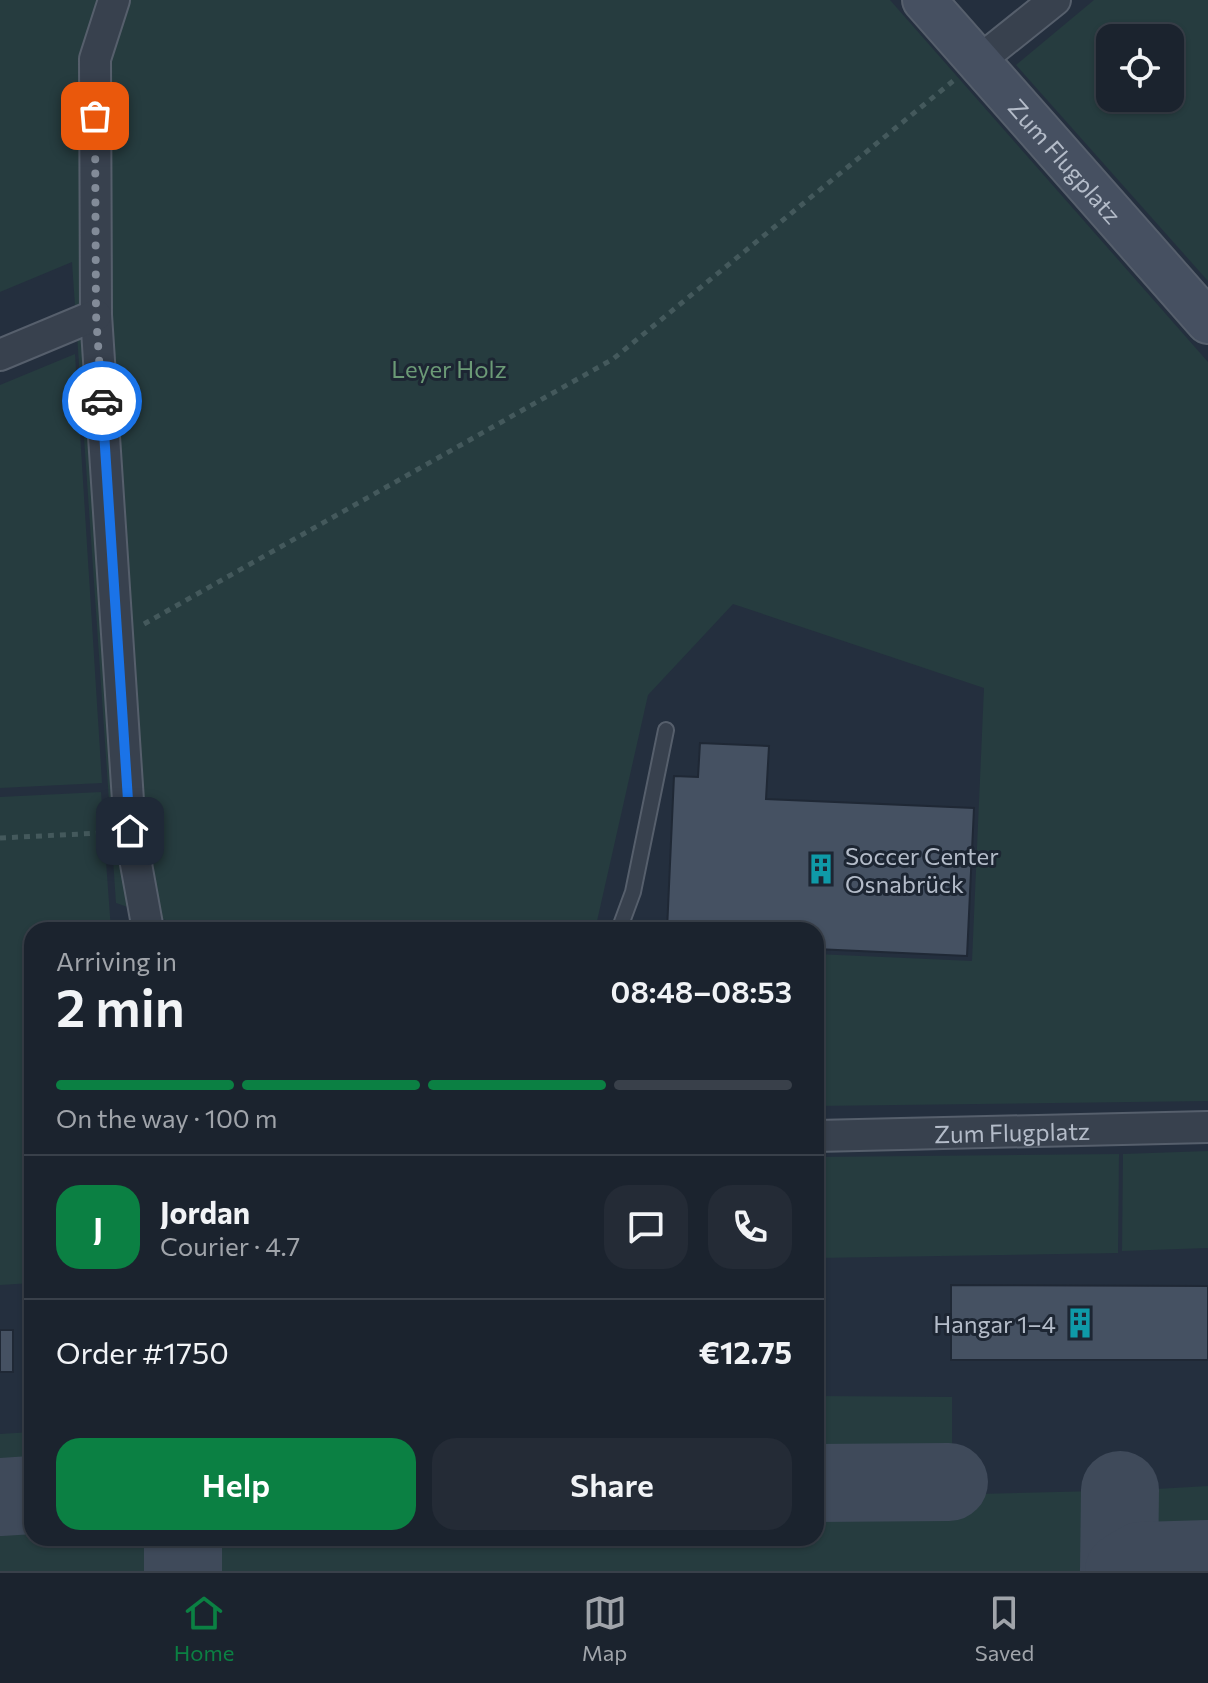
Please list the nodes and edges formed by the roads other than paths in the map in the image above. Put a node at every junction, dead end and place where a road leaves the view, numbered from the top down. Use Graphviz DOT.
graph roads {
  1 [pos="114,0"];
  2 [pos="924,0"];
  3 [pos="1055,0"];
  4 [pos="980,60"];
  5 [pos="96,315"];
  6 [pos="1208,322"];
  7 [pos="0,355"];
  8 [pos="666,730"];
  9 [pos="147,922"];
  10 [pos="622,922"];
  11 [pos="1208,1127"];
  12 [pos="824,1136"];
  1 -- 5 [label="street"];
  2 -- 4 [label="street, Zum Flugplatz"];
  3 -- 4 [label="street"];
  4 -- 6 [label="street, Zum Flugplatz"];
  5 -- 7 [label="street"];
  5 -- 9 [label="street"];
  8 -- 10 [label="lane"];
  11 -- 12 [label="street, Zum Flugplatz"];
}
